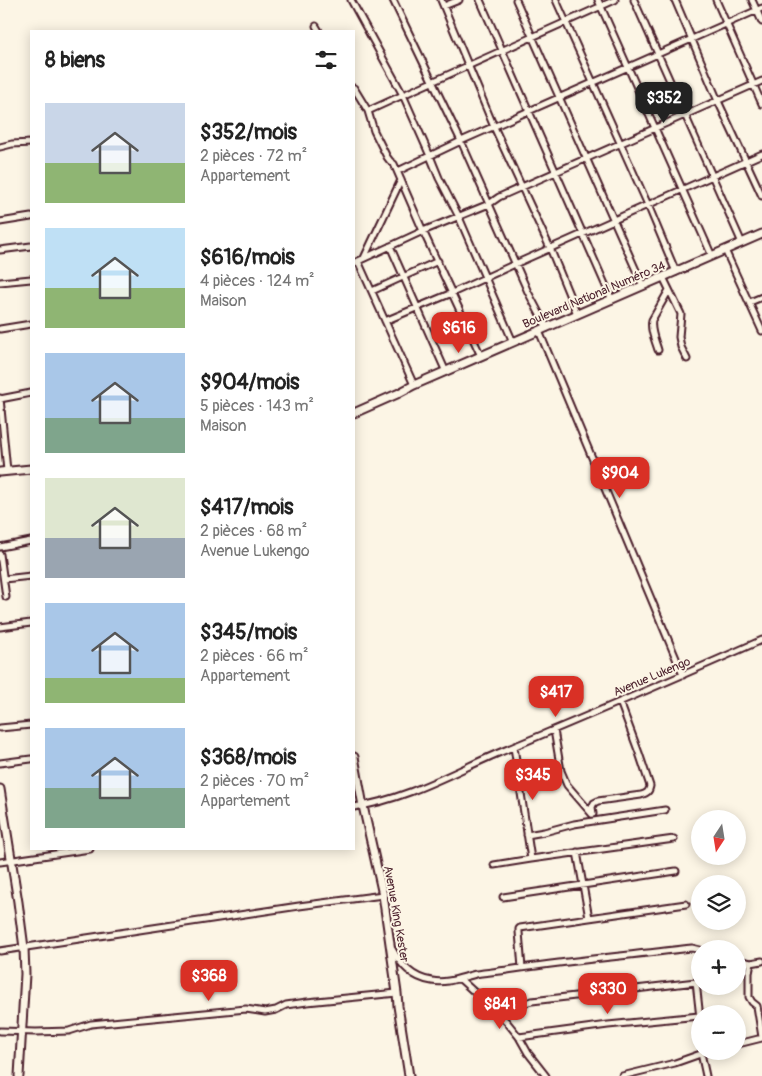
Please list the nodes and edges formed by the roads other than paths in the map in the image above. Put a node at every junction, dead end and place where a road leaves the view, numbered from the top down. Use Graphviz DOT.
graph roads {
  1 [pos="351,0"];
  2 [pos="393,0"];
  3 [pos="441,0"];
  4 [pos="459,0"];
  5 [pos="480,0"];
  6 [pos="516,0"];
  7 [pos="556,0"];
  8 [pos="598,0"];
  9 [pos="615,0"];
  10 [pos="634,0"];
  11 [pos="675,0"];
  12 [pos="716,0"];
  13 [pos="752,0"];
  14 [pos="444,6"];
  15 [pos="600,6"];
  16 [pos="759,9"];
  17 [pos="565,21"];
  18 [pos="762,22"];
  19 [pos="726,24"];
  20 [pos="316,26"];
  21 [pos="318,30"];
  22 [pos="532,36"];
  23 [pos="691,39"];
  24 [pos="502,50"];
  25 [pos="657,54"];
  26 [pos="468,66"];
  27 [pos="628,68"];
  28 [pos="762,81"];
  29 [pos="433,82"];
  30 [pos="593,84"];
  31 [pos="753,85"];
  32 [pos="355,90"];
  33 [pos="403,95"];
  34 [pos="560,98"];
  35 [pos="718,101"];
  36 [pos="762,104"];
  37 [pos="368,111"];
  38 [pos="529,111"];
  39 [pos="685,116"];
  40 [pos="494,127"];
  41 [pos="655,129"];
  42 [pos="461,141"];
  43 [pos="30,143"];
  44 [pos="620,144"];
  45 [pos="0,147"];
  46 [pos="762,154"];
  47 [pos="430,156"];
  48 [pos="587,159"];
  49 [pos="746,162"];
  50 [pos="398,171"];
  51 [pos="556,173"];
  52 [pos="713,177"];
  53 [pos="400,180"];
  54 [pos="522,188"];
  55 [pos="683,190"];
  56 [pos="762,196"];
  57 [pos="488,204"];
  58 [pos="648,205"];
  59 [pos="458,215"];
  60 [pos="30,217"];
  61 [pos="614,220"];
  62 [pos="0,222"];
  63 [pos="423,231"];
  64 [pos="583,234"];
  65 [pos="762,234"];
  66 [pos="742,243"];
  67 [pos="30,246"];
  68 [pos="390,246"];
  69 [pos="550,248"];
  70 [pos="0,250"];
  71 [pos="725,250"];
  72 [pos="712,256"];
  73 [pos="364,258"];
  74 [pos="438,261"];
  75 [pos="356,262"];
  76 [pos="515,264"];
  77 [pos="676,272"];
  78 [pos="404,277"];
  79 [pos="663,277"];
  80 [pos="484,278"];
  81 [pos="30,279"];
  82 [pos="0,282"];
  83 [pos="643,286"];
  84 [pos="669,290"];
  85 [pos="372,291"];
  86 [pos="452,293"];
  87 [pos="762,297"];
  88 [pos="612,300"];
  89 [pos="750,302"];
  90 [pos="417,308"];
  91 [pos="577,314"];
  92 [pos="385,321"];
  93 [pos="30,324"];
  94 [pos="546,328"];
  95 [pos="0,329"];
  96 [pos="539,331"];
  97 [pos="762,331"];
  98 [pos="513,342"];
  99 [pos="658,350"];
  100 [pos="481,356"];
  101 [pos="687,359"];
  102 [pos="446,372"];
  103 [pos="414,385"];
  104 [pos="30,393"];
  105 [pos="0,399"];
  106 [pos="355,413"];
  107 [pos="30,470"];
  108 [pos="4,472"];
  109 [pos="30,541"];
  110 [pos="0,547"];
  111 [pos="0,554"];
  112 [pos="30,576"];
  113 [pos="4,580"];
  114 [pos="6,597"];
  115 [pos="30,623"];
  116 [pos="0,627"];
  117 [pos="762,640"];
  118 [pos="683,675"];
  119 [pos="620,702"];
  120 [pos="30,725"];
  121 [pos="0,728"];
  122 [pos="554,730"];
  123 [pos="514,747"];
  124 [pos="30,758"];
  125 [pos="0,763"];
  126 [pos="355,763"];
  127 [pos="0,789"];
  128 [pos="362,806"];
  129 [pos="355,807"];
  130 [pos="665,810"];
  131 [pos="593,814"];
  132 [pos="597,820"];
  133 [pos="527,834"];
  134 [pos="674,839"];
  135 [pos="83,850"];
  136 [pos="577,852"];
  137 [pos="531,859"];
  138 [pos="11,860"];
  139 [pos="0,862"];
  140 [pos="494,865"];
  141 [pos="676,871"];
  142 [pos="583,884"];
  143 [pos="383,895"];
  144 [pos="503,896"];
  145 [pos="686,904"];
  146 [pos="589,918"];
  147 [pos="390,947"];
  148 [pos="24,948"];
  149 [pos="691,948"];
  150 [pos="0,951"];
  151 [pos="762,961"];
  152 [pos="746,962"];
  153 [pos="751,963"];
  154 [pos="522,968"];
  155 [pos="460,979"];
  156 [pos="397,993"];
  157 [pos="699,1005"];
  158 [pos="759,1005"];
  159 [pos="495,1013"];
  160 [pos="691,1018"];
  161 [pos="0,1031"];
  162 [pos="21,1031"];
  163 [pos="519,1037"];
  164 [pos="762,1038"];
  165 [pos="746,1042"];
  166 [pos="691,1057"];
  167 [pos="703,1060"];
  168 [pos="19,1076"];
  169 [pos="410,1076"];
  170 [pos="546,1076"];
  171 [pos="622,1076"];
  172 [pos="706,1076"];
  1 -- 33 [label="street"];
  2 -- 29 [label="street"];
  3 -- 14 [label="street"];
  4 -- 14 [label="street"];
  5 -- 24 [label="street"];
  6 -- 22 [label="street"];
  7 -- 17 [label="street"];
  8 -- 15 [label="street"];
  9 -- 15 [label="street"];
  10 -- 25 [label="street"];
  11 -- 23 [label="street"];
  12 -- 19 [label="street"];
  13 -- 16 [label="street"];
  14 -- 26 [label="street"];
  15 -- 17 [label="street"];
  15 -- 27 [label="street"];
  16 -- 18 [label="street"];
  16 -- 19 [label="street"];
  17 -- 22 [label="street"];
  17 -- 30 [label="street"];
  19 -- 23 [label="street"];
  19 -- 31 [label="street"];
  20 -- 21 [label="street"];
  22 -- 24 [label="street"];
  22 -- 34 [label="street"];
  23 -- 25 [label="street"];
  23 -- 35 [label="street"];
  24 -- 26 [label="street"];
  24 -- 38 [label="street"];
  25 -- 27 [label="street"];
  25 -- 39 [label="street"];
  26 -- 29 [label="street"];
  26 -- 40 [label="street"];
  27 -- 30 [label="street"];
  27 -- 41 [label="street"];
  28 -- 31 [label="street"];
  29 -- 33 [label="street"];
  29 -- 42 [label="street"];
  30 -- 34 [label="street"];
  30 -- 44 [label="street"];
  31 -- 35 [label="street"];
  31 -- 36 [label="street"];
  32 -- 37 [label="street"];
  33 -- 37 [label="street"];
  33 -- 47 [label="street"];
  34 -- 38 [label="street"];
  34 -- 48 [label="street"];
  35 -- 39 [label="street"];
  35 -- 49 [label="street"];
  37 -- 50 [label="street"];
  38 -- 40 [label="street"];
  38 -- 51 [label="street"];
  39 -- 41 [label="street"];
  39 -- 52 [label="street"];
  40 -- 42 [label="street"];
  40 -- 54 [label="street"];
  41 -- 44 [label="street"];
  41 -- 55 [label="street"];
  42 -- 47 [label="street"];
  42 -- 57 [label="street"];
  43 -- 45 [label="street"];
  44 -- 48 [label="street"];
  44 -- 58 [label="street"];
  46 -- 49 [label="street"];
  47 -- 50 [label="street"];
  47 -- 59 [label="street"];
  48 -- 51 [label="street"];
  48 -- 61 [label="street"];
  49 -- 52 [label="street"];
  49 -- 56 [label="street"];
  50 -- 53 [label="street"];
  51 -- 54 [label="street"];
  51 -- 64 [label="street"];
  52 -- 55 [label="street"];
  52 -- 66 [label="street"];
  53 -- 63 [label="street"];
  53 -- 73 [label="street"];
  54 -- 57 [label="street"];
  54 -- 69 [label="street"];
  55 -- 58 [label="street"];
  55 -- 72 [label="street"];
  57 -- 59 [label="street"];
  57 -- 76 [label="street"];
  58 -- 61 [label="street"];
  58 -- 77 [label="street"];
  59 -- 63 [label="street"];
  59 -- 80 [label="street"];
  60 -- 62 [label="street"];
  61 -- 64 [label="street"];
  61 -- 83 [label="street"];
  63 -- 68 [label="street"];
  63 -- 74 [label="street"];
  64 -- 69 [label="street"];
  64 -- 88 [label="street"];
  65 -- 66 [label="street, Boulevard National Numéro 34"];
  66 -- 71 [label="street, Boulevard National Numéro 34"];
  67 -- 70 [label="street"];
  68 -- 73 [label="street"];
  68 -- 78 [label="street"];
  69 -- 76 [label="street"];
  69 -- 91 [label="street"];
  71 -- 72 [label="street, Boulevard National Numéro 34"];
  71 -- 89 [label="street"];
  72 -- 77 [label="street, Boulevard National Numéro 34"];
  73 -- 75 [label="street"];
  74 -- 78 [label="street"];
  74 -- 86 [label="street"];
  75 -- 85 [label="street"];
  76 -- 80 [label="street"];
  76 -- 94 [label="street"];
  77 -- 79 [label="street, Boulevard National Numéro 34"];
  78 -- 85 [label="street"];
  78 -- 90 [label="street"];
  79 -- 83 [label="street, Boulevard National Numéro 34"];
  79 -- 84 [label="street"];
  80 -- 86 [label="street"];
  80 -- 98 [label="street"];
  81 -- 82 [label="street"];
  83 -- 88 [label="street, Boulevard National Numéro 34"];
  84 -- 99 [label="street"];
  84 -- 101 [label="street"];
  85 -- 92 [label="street"];
  86 -- 90 [label="street"];
  86 -- 100 [label="street"];
  87 -- 89 [label="street"];
  88 -- 91 [label="street, Boulevard National Numéro 34"];
  89 -- 97 [label="street"];
  90 -- 92 [label="street"];
  90 -- 102 [label="street"];
  91 -- 94 [label="street, Boulevard National Numéro 34"];
  92 -- 103 [label="street"];
  93 -- 95 [label="street"];
  94 -- 96 [label="street, Boulevard National Numéro 34"];
  96 -- 98 [label="street, Boulevard National Numéro 34"];
  96 -- 118 [label="street"];
  98 -- 100 [label="street, Boulevard National Numéro 34"];
  100 -- 102 [label="street, Boulevard National Numéro 34"];
  102 -- 103 [label="street, Boulevard National Numéro 34"];
  103 -- 106 [label="street, Boulevard National Numéro 34"];
  104 -- 105 [label="street"];
  105 -- 108 [label="street"];
  107 -- 108 [label="street"];
  109 -- 110 [label="street"];
  111 -- 113 [label="street"];
  112 -- 113 [label="street"];
  113 -- 114 [label="street"];
  115 -- 116 [label="street"];
  117 -- 118 [label="street, Avenue Lukengo"];
  118 -- 119 [label="street, Avenue Lukengo"];
  119 -- 122 [label="street, Avenue Lukengo"];
  119 -- 131 [label="street"];
  120 -- 121 [label="street"];
  122 -- 123 [label="street, Avenue Lukengo"];
  122 -- 131 [label="street"];
  123 -- 128 [label="street, Avenue Lukengo"];
  123 -- 133 [label="street"];
  124 -- 125 [label="street"];
  126 -- 128 [label="street, Avenue King Kester"];
  127 -- 138 [label="street"];
  128 -- 129 [label="street, Avenue Lukengo"];
  128 -- 143 [label="street, Avenue King Kester"];
  130 -- 132 [label="street"];
  131 -- 132 [label="street"];
  132 -- 133 [label="street"];
  133 -- 137 [label="street"];
  134 -- 136 [label="street"];
  135 -- 138 [label="street"];
  136 -- 137 [label="street"];
  136 -- 142 [label="street"];
  137 -- 140 [label="street"];
  138 -- 139 [label="street"];
  138 -- 148 [label="street"];
  141 -- 142 [label="street"];
  142 -- 144 [label="street"];
  142 -- 146 [label="street"];
  143 -- 147 [label="street, Avenue King Kester"];
  143 -- 148 [label="street"];
  145 -- 146 [label="street"];
  146 -- 154 [label="street"];
  147 -- 155 [label="street"];
  147 -- 156 [label="street, Avenue King Kester"];
  148 -- 150 [label="street"];
  148 -- 162 [label="street"];
  149 -- 154 [label="street"];
  151 -- 153 [label="street"];
  152 -- 153 [label="street"];
  153 -- 158 [label="street"];
  154 -- 155 [label="street"];
  155 -- 159 [label="street"];
  156 -- 162 [label="street"];
  156 -- 169 [label="street, Avenue King Kester"];
  157 -- 159 [label="street"];
  158 -- 164 [label="street"];
  159 -- 163 [label="street"];
  160 -- 163 [label="street"];
  161 -- 162 [label="street"];
  162 -- 168 [label="street"];
  163 -- 170 [label="street"];
  164 -- 165 [label="street"];
  166 -- 171 [label="street"];
  167 -- 172 [label="street"];
}
